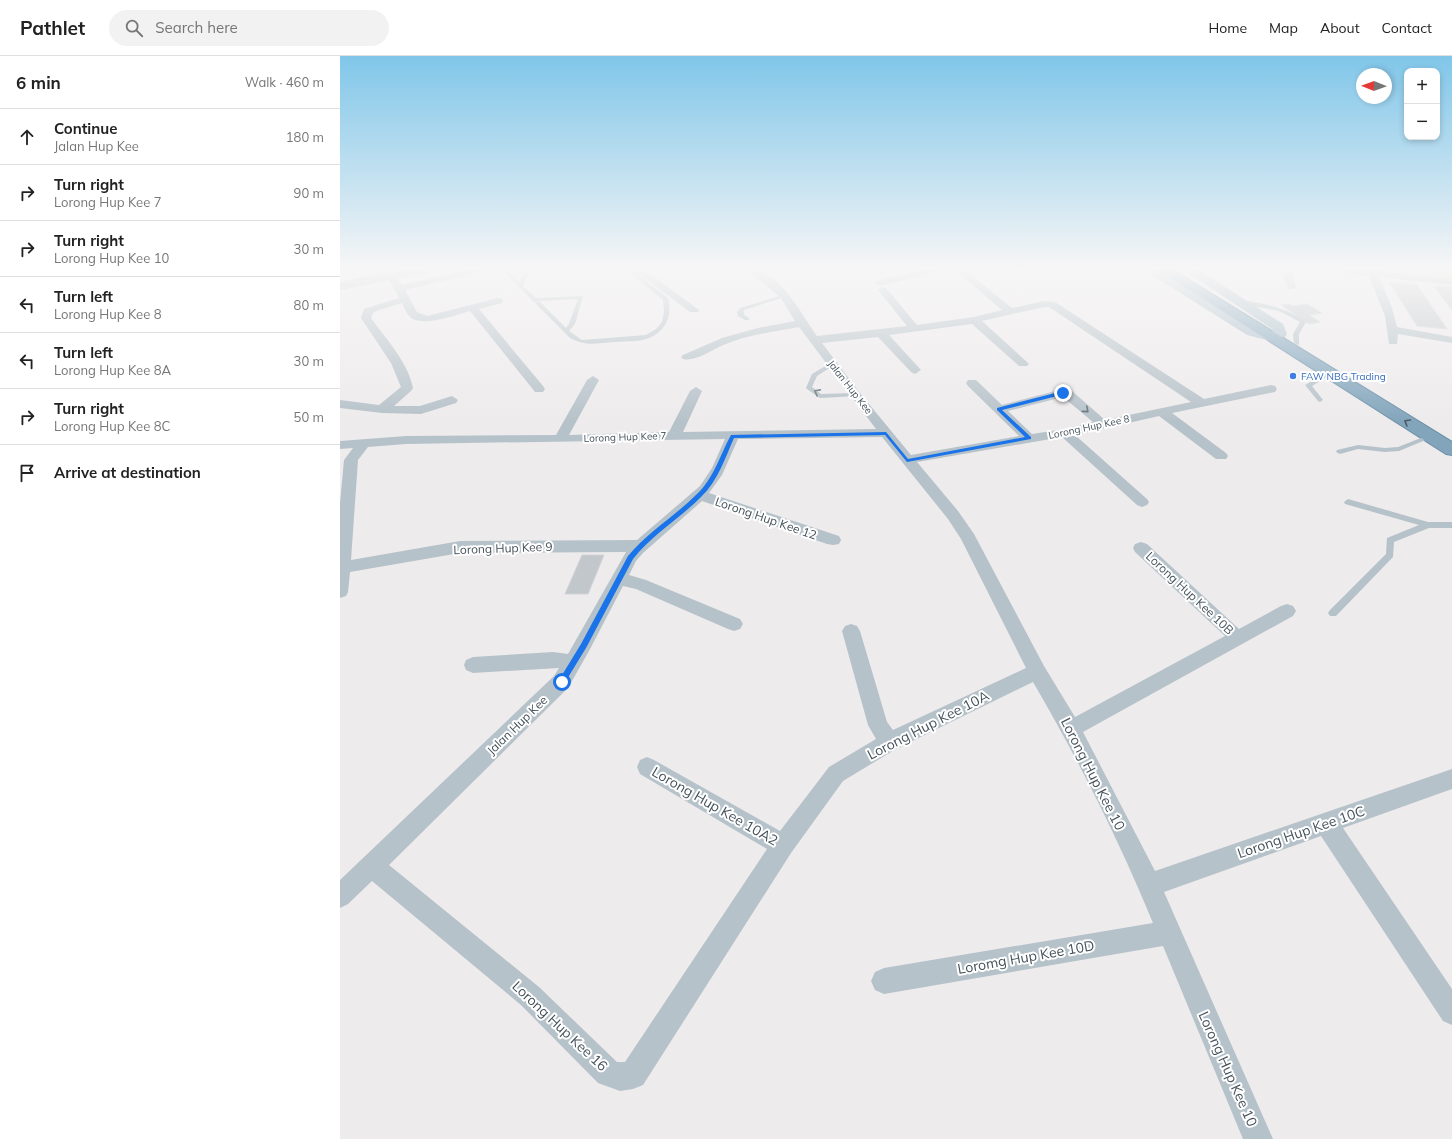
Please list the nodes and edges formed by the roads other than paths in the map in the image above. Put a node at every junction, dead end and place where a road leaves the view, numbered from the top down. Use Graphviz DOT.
graph roads {
  1 [pos="974,320"];
  2 [pos="368,321"];
  3 [pos="482,321"];
  4 [pos="555,321"];
  5 [pos="573,321"];
  6 [pos="664,321"];
  7 [pos="908,321"];
  8 [pos="970,321"];
  9 [pos="1076,321"];
  10 [pos="1233,321"];
  11 [pos="1249,321"];
  12 [pos="1252,321"];
  13 [pos="1268,321"];
  14 [pos="1301,321"];
  15 [pos="1392,321"];
  16 [pos="802,323"];
  17 [pos="914,328"];
  18 [pos="1394,330"];
  19 [pos="566,331"];
  20 [pos="881,333"];
  21 [pos="1275,336"];
  22 [pos="815,340"];
  23 [pos="1452,340"];
  24 [pos="1393,342"];
  25 [pos="1297,344"];
  26 [pos="687,357"];
  27 [pos="832,364"];
  28 [pos="1023,364"];
  29 [pos="915,370"];
  30 [pos="1328,374"];
  31 [pos="593,380"];
  32 [pos="972,383"];
  33 [pos="539,389"];
  34 [pos="1271,389"];
  35 [pos="696,391"];
  36 [pos="855,395"];
  37 [pos="341,400"];
  38 [pos="452,400"];
  39 [pos="1320,400"];
  40 [pos="1201,403"];
  41 [pos="382,409"];
  42 [pos="999,409"];
  43 [pos="1162,412"];
  44 [pos="1102,424"];
  45 [pos="881,426"];
  46 [pos="1065,434"];
  47 [pos="674,436"];
  48 [pos="733,436"];
  49 [pos="1431,436"];
  50 [pos="1452,436"];
  51 [pos="1029,438"];
  52 [pos="560,440"];
  53 [pos="364,444"];
  54 [pos="340,445"];
  55 [pos="1452,450"];
  56 [pos="1340,452"];
  57 [pos="1221,456"];
  58 [pos="907,460"];
  59 [pos="344,492"];
  60 [pos="700,495"];
  61 [pos="1142,502"];
  62 [pos="1348,502"];
  63 [pos="1428,525"];
  64 [pos="1452,525"];
  65 [pos="342,540"];
  66 [pos="833,540"];
  67 [pos="640,546"];
  68 [pos="1141,548"];
  69 [pos="343,567"];
  70 [pos="619,579"];
  71 [pos="340,588"];
  72 [pos="1287,611"];
  73 [pos="1333,613"];
  74 [pos="734,624"];
  75 [pos="851,631"];
  76 [pos="1238,638"];
  77 [pos="574,662"];
  78 [pos="473,665"];
  79 [pos="1037,671"];
  80 [pos="1071,729"];
  81 [pos="889,742"];
  82 [pos="647,767"];
  83 [pos="1452,779"];
  84 [pos="1326,823"];
  85 [pos="783,845"];
  86 [pos="372,866"];
  87 [pos="1149,886"];
  88 [pos="340,896"];
  89 [pos="1168,933"];
  90 [pos="884,981"];
  91 [pos="1452,1012"];
  92 [pos="1258,1139"];
  1 -- 28 [label="street"];
  2 -- 41 [label="street"];
  3 -- 33 [label="street"];
  4 -- 19 [label="lane"];
  5 -- 19 [label="lane"];
  6 -- 19 [label="lane"];
  7 -- 17 [label="street"];
  8 -- 17 [label="street"];
  9 -- 40 [label="street"];
  10 -- 21 [label="main road"];
  11 -- 21 [label="highway"];
  12 -- 21 [label="highway"];
  13 -- 21 [label="main road"];
  14 -- 25 [label="lane"];
  15 -- 18 [label="street"];
  16 -- 22 [label="street, Jalan Hup Kee"];
  16 -- 26 [label="street"];
  17 -- 20 [label="street"];
  18 -- 23 [label="street"];
  18 -- 24 [label="street"];
  20 -- 22 [label="street"];
  20 -- 29 [label="street"];
  21 -- 25 [label="highway"];
  21 -- 30 [label="highway"];
  22 -- 27 [label="street, Jalan Hup Kee"];
  25 -- 50 [label="highway"];
  27 -- 36 [label="street, Jalan Hup Kee"];
  36 -- 27 [label="lane, one-way"];
  30 -- 39 [label="lane"];
  49 -- 30 [label="highway, one-way"];
  31 -- 52 [label="street"];
  32 -- 42 [label="street"];
  34 -- 40 [label="street, Lorong Hup Kee 8"];
  35 -- 47 [label="street"];
  36 -- 45 [label="street, Jalan Hup Kee"];
  37 -- 41 [label="street"];
  38 -- 41 [label="street"];
  40 -- 43 [label="street, Lorong Hup Kee 8"];
  42 -- 44 [label="street, one-way"];
  42 -- 51 [label="street"];
  43 -- 44 [label="street, Lorong Hup Kee 8"];
  43 -- 57 [label="street"];
  44 -- 46 [label="street, Lorong Hup Kee 8"];
  45 -- 48 [label="street, Lorong Hup Kee 7"];
  45 -- 58 [label="street, Lorong Hup Kee 10"];
  46 -- 51 [label="street, Lorong Hup Kee 8"];
  46 -- 61 [label="street"];
  47 -- 48 [label="street, Lorong Hup Kee 7"];
  47 -- 52 [label="street, Lorong Hup Kee 7"];
  48 -- 60 [label="street, Jalan Hup Kee"];
  49 -- 55 [label="highway"];
  49 -- 56 [label="lane"];
  51 -- 58 [label="street, Lorong Hup Kee 8"];
  52 -- 53 [label="street, Lorong Hup Kee 7"];
  53 -- 54 [label="street, Lorong Hup Kee 7"];
  53 -- 59 [label="street"];
  58 -- 79 [label="street, Lorong Hup Kee 10"];
  59 -- 65 [label="street"];
  60 -- 66 [label="street, Lorong Hup Kee 12"];
  60 -- 67 [label="street, Jalan Hup Kee"];
  62 -- 63 [label="lane"];
  63 -- 64 [label="lane"];
  63 -- 73 [label="lane"];
  65 -- 69 [label="street"];
  67 -- 69 [label="street, Lorong Hup Kee 9"];
  67 -- 70 [label="street, Jalan Hup Kee"];
  68 -- 76 [label="street, Lorong Hup Kee 10B"];
  69 -- 71 [label="street"];
  70 -- 74 [label="street"];
  70 -- 77 [label="street, Jalan Hup Kee"];
  72 -- 76 [label="street"];
  75 -- 81 [label="street"];
  76 -- 80 [label="street"];
  77 -- 78 [label="street"];
  77 -- 86 [label="street, Jalan Hup Kee"];
  79 -- 80 [label="street, Lorong Hup Kee 10"];
  79 -- 81 [label="street, Lorong Hup Kee 10A"];
  80 -- 87 [label="street, Lorong Hup Kee 10"];
  81 -- 85 [label="street, Lorong Hup Kee 10A"];
  82 -- 85 [label="street, Lorong Hup Kee 10A2"];
  83 -- 84 [label="street, Lorong Hup Kee 10C"];
  84 -- 87 [label="street, Lorong Hup Kee 10C"];
  84 -- 91 [label="street"];
  85 -- 86 [label="street, Lorong Hup Kee 16"];
  86 -- 88 [label="street, Jalan Hup Kee"];
  87 -- 89 [label="street, Lorong Hup Kee 10"];
  89 -- 90 [label="street, Loromg Hup Kee 10D"];
  89 -- 92 [label="street, Lorong Hup Kee 10"];
}
